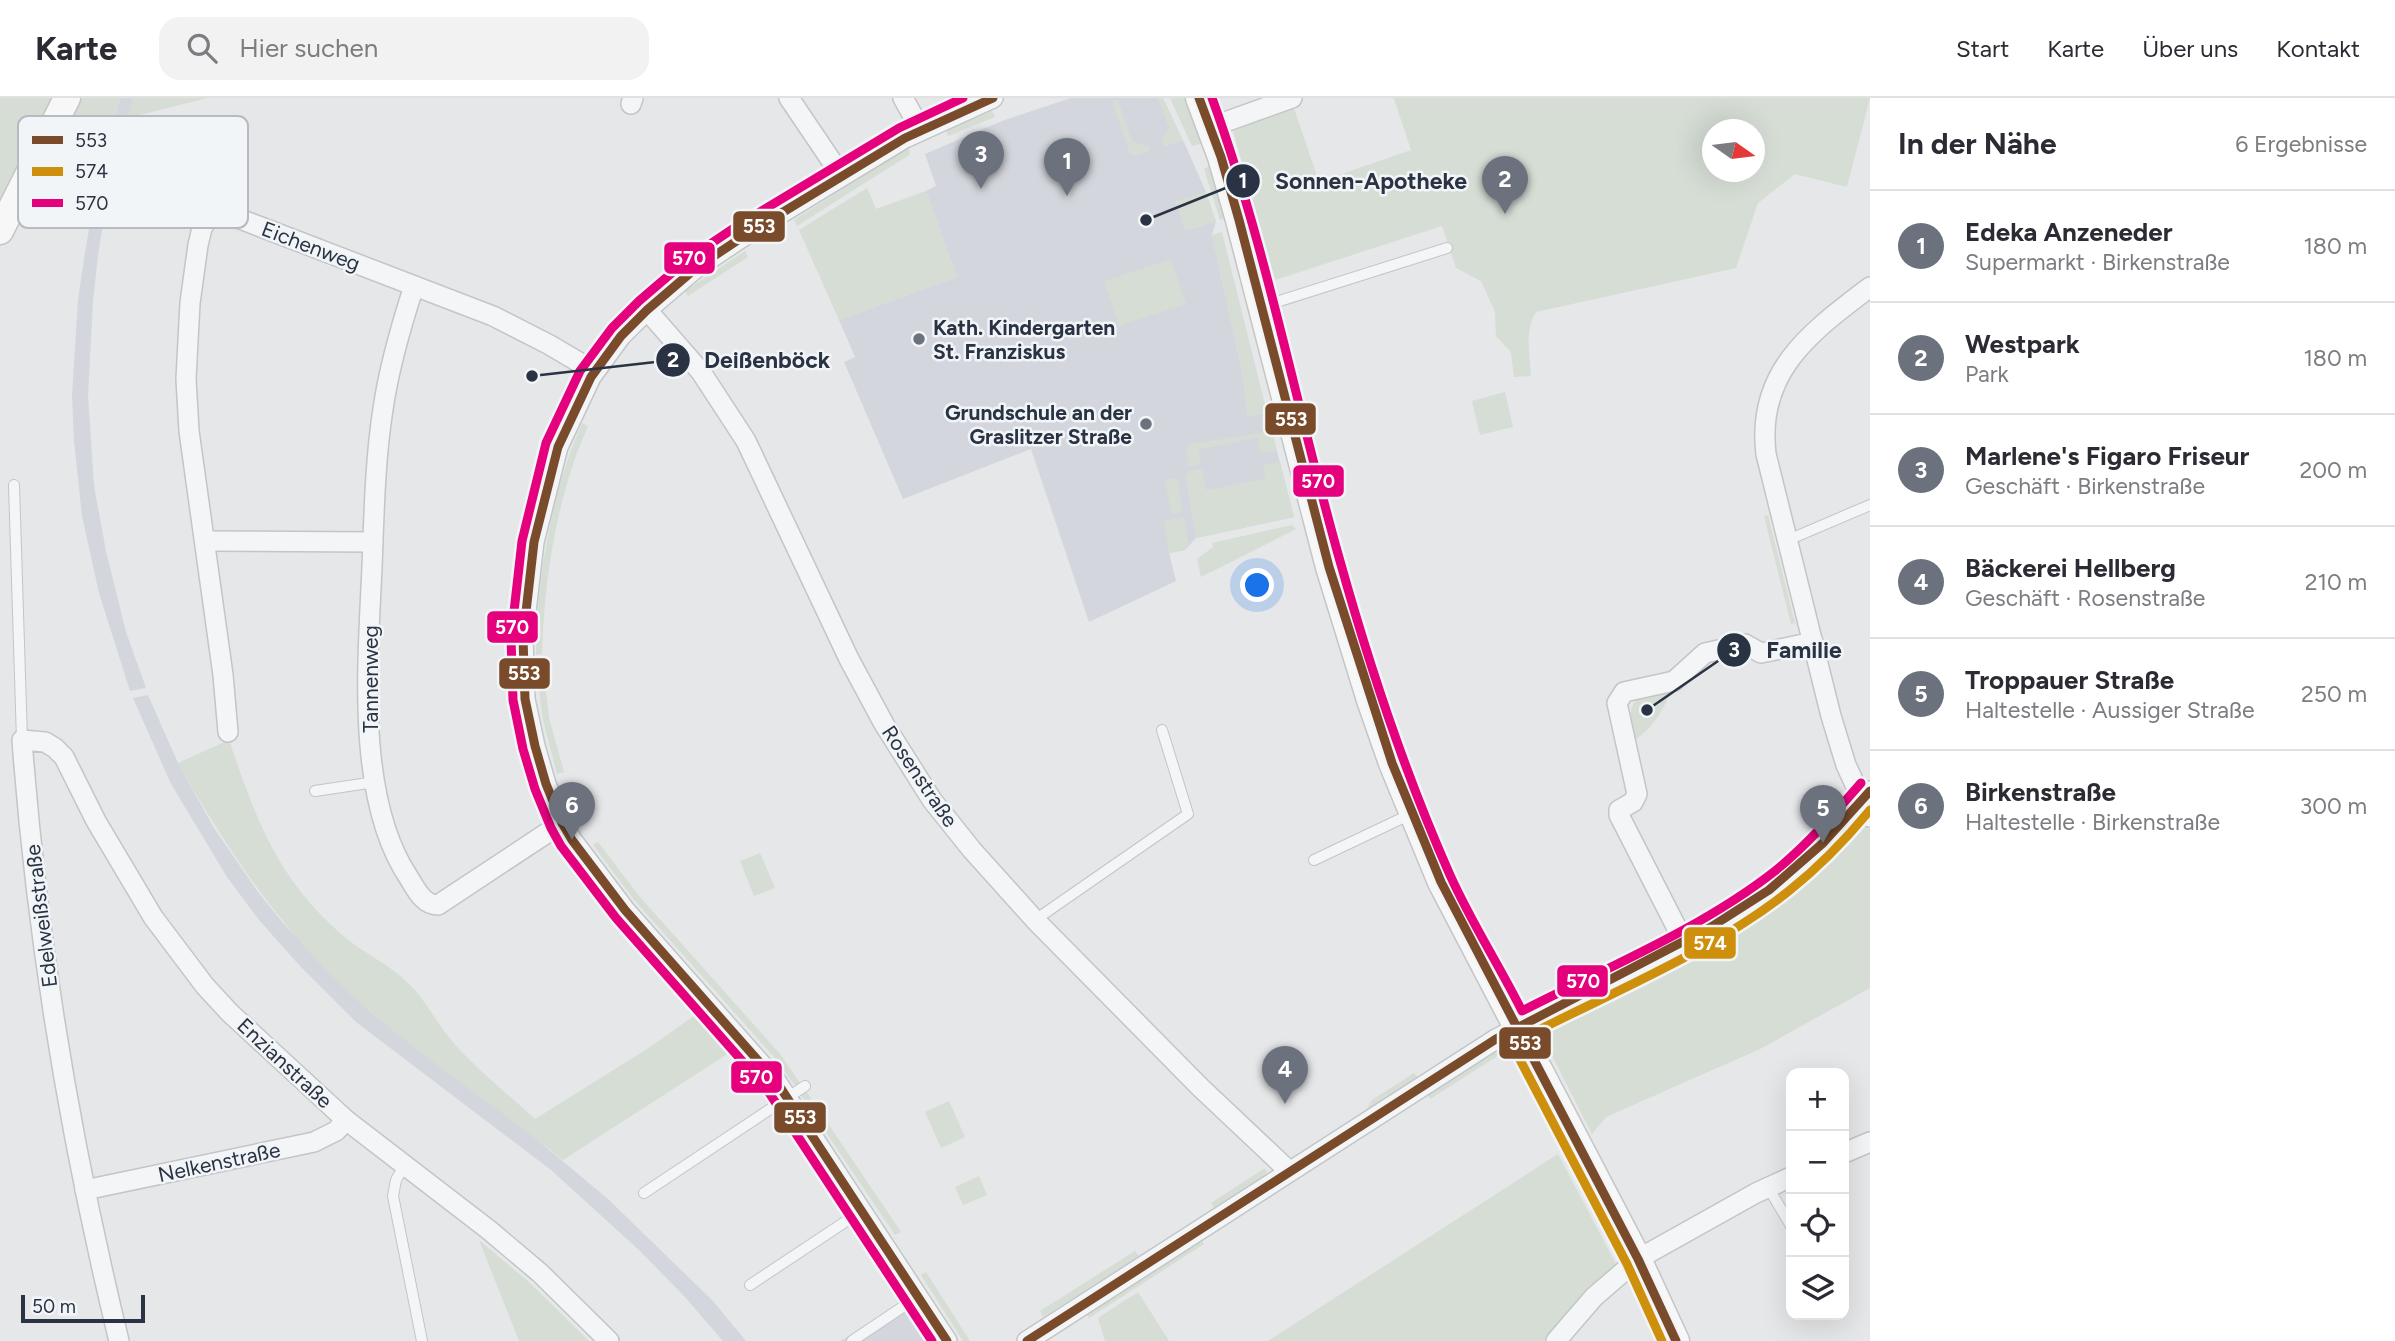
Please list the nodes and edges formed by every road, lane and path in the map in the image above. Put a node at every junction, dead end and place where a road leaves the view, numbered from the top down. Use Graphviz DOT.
graph roads {
  1 [pos="67,98"];
  2 [pos="789,98"];
  3 [pos="903,98"];
  4 [pos="993,98"];
  5 [pos="1199,98"];
  6 [pos="1292,98"];
  7 [pos="58,116"];
  8 [pos="1211,127"];
  9 [pos="921,130"];
  10 [pos="841,175"];
  11 [pos="18,195"];
  12 [pos="248,222"];
  13 [pos="203,228"];
  14 [pos="0,231"];
  15 [pos="1447,248"];
  16 [pos="414,286"];
  17 [pos="1870,287"];
  18 [pos="1261,307"];
  19 [pos="647,310"];
  20 [pos="594,371"];
  21 [pos="14,485"];
  22 [pos="1870,505"];
  23 [pos="1788,540"];
  24 [pos="205,541"];
  25 [pos="373,542"];
  26 [pos="1813,642"];
  27 [pos="1162,730"];
  28 [pos="228,732"];
  29 [pos="22,740"];
  30 [pos="375,782"];
  31 [pos="315,791"];
  32 [pos="1867,803"];
  33 [pos="1413,814"];
  34 [pos="562,823"];
  35 [pos="1314,860"];
  36 [pos="1035,920"];
  37 [pos="1684,942"];
  38 [pos="1517,1027"];
  39 [pos="805,1086"];
  40 [pos="787,1098"];
  41 [pos="346,1119"];
  42 [pos="1870,1142"];
  43 [pos="1849,1151"];
  44 [pos="404,1166"];
  45 [pos="1289,1171"];
  46 [pos="1786,1179"];
  47 [pos="1768,1187"];
  48 [pos="85,1190"];
  49 [pos="645,1193"];
  50 [pos="863,1210"];
  51 [pos="1786,1218"];
  52 [pos="1639,1259"];
  53 [pos="750,1285"];
  54 [pos="919,1296"];
  55 [pos="119,1341"];
  56 [pos="422,1341"];
  57 [pos="609,1341"];
  58 [pos="852,1341"];
  59 [pos="947,1341"];
  60 [pos="1027,1341"];
  61 [pos="1556,1341"];
  62 [pos="1676,1341"];
  1 -- 7 [label="street"];
  2 -- 10 [label="street"];
  3 -- 9 [label="street"];
  4 -- 9 [label="street"];
  5 -- 8 [label="street"];
  6 -- 8 [label="street"];
  8 -- 18 [label="street"];
  9 -- 10 [label="street"];
  10 -- 19 [label="street"];
  11 -- 14 [label="street"];
  12 -- 16 [label="street, Eichenweg"];
  13 -- 24 [label="street, Eichenweg"];
  15 -- 18 [label="lane"];
  16 -- 20 [label="street, Eichenweg"];
  16 -- 25 [label="street, Tannenweg"];
  17 -- 23 [label="street"];
  18 -- 33 [label="street"];
  19 -- 20 [label="street"];
  19 -- 36 [label="street, Rosenstraße"];
  20 -- 34 [label="street"];
  21 -- 29 [label="lane, Edelweißstraße"];
  22 -- 23 [label="lane"];
  23 -- 26 [label="street"];
  24 -- 25 [label="street"];
  24 -- 28 [label="street, Eichenweg"];
  25 -- 30 [label="street, Tannenweg"];
  26 -- 32 [label="street"];
  26 -- 37 [label="street"];
  27 -- 36 [label="lane"];
  29 -- 41 [label="street, Enzianstraße"];
  29 -- 48 [label="street, Edelweißstraße"];
  30 -- 31 [label="lane"];
  30 -- 34 [label="street, Tannenweg"];
  32 -- 37 [label="street"];
  33 -- 35 [label="lane"];
  33 -- 38 [label="street"];
  34 -- 40 [label="street"];
  36 -- 45 [label="street, Rosenstraße"];
  37 -- 38 [label="street"];
  38 -- 45 [label="street"];
  38 -- 52 [label="street"];
  39 -- 40 [label="lane"];
  40 -- 49 [label="lane"];
  40 -- 50 [label="street"];
  41 -- 44 [label="street, Enzianstraße"];
  41 -- 48 [label="street, Nelkenstraße"];
  42 -- 43 [label="street"];
  44 -- 56 [label="lane"];
  44 -- 57 [label="street, Enzianstraße"];
  45 -- 60 [label="street"];
  46 -- 47 [label="street"];
  47 -- 51 [label="lane"];
  47 -- 52 [label="street"];
  48 -- 55 [label="street, Edelweißstraße"];
  50 -- 53 [label="lane"];
  50 -- 54 [label="street"];
  52 -- 61 [label="street"];
  52 -- 62 [label="street"];
  54 -- 58 [label="lane"];
  54 -- 59 [label="street"];
}
